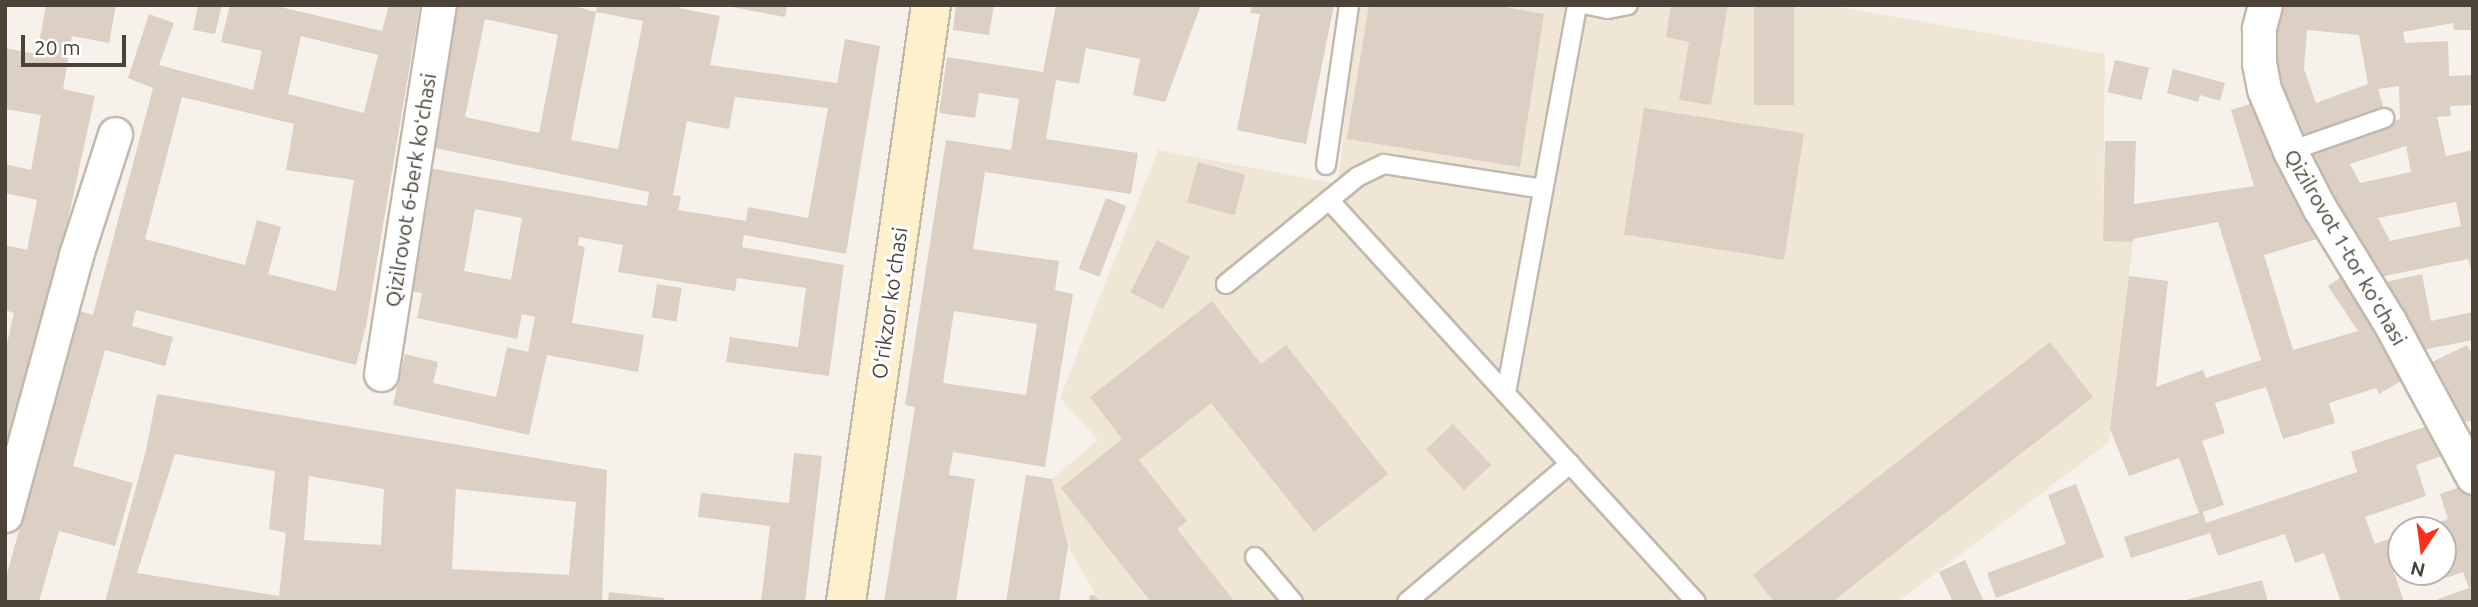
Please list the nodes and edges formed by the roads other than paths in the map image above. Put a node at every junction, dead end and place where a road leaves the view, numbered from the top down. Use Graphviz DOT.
graph roads {
  1 [pos="439,5"];
  2 [pos="932,5"];
  3 [pos="1349,5"];
  4 [pos="1577,5"];
  5 [pos="1588,5"];
  6 [pos="1628,5"];
  7 [pos="2265,5"];
  8 [pos="2385,118"];
  9 [pos="115,134"];
  10 [pos="2290,150"];
  11 [pos="1326,165"];
  12 [pos="1543,189"];
  13 [pos="1329,200"];
  14 [pos="1226,284"];
  15 [pos="381,374"];
  16 [pos="1506,393"];
  17 [pos="2463,438"];
  18 [pos="1570,464"];
  19 [pos="2473,477"];
  20 [pos="5,514"];
  21 [pos="1255,557"];
  22 [pos="846,602"];
  23 [pos="1293,602"];
  24 [pos="1407,602"];
  25 [pos="1696,602"];
  1 -- 15 [label="street, Qizilrovot 6-berk koʻchasi"];
  2 -- 22 [label="main road, Oʻrikzor koʻchasi"];
  3 -- 11 [label="lane"];
  4 -- 12 [label="lane"];
  5 -- 6 [label="lane"];
  7 -- 10 [label="street, Qizilrovot 1-tor koʻchasi"];
  8 -- 10 [label="lane"];
  9 -- 20 [label="street"];
  10 -- 17 [label="street, Qizilrovot 1-tor koʻchasi"];
  12 -- 13 [label="lane"];
  12 -- 16 [label="lane"];
  13 -- 14 [label="lane"];
  13 -- 16 [label="lane"];
  16 -- 18 [label="lane"];
  17 -- 19 [label="street, Qizilrovot 1-tor koʻchasi"];
  18 -- 24 [label="lane"];
  18 -- 25 [label="lane"];
  21 -- 23 [label="lane"];
}
